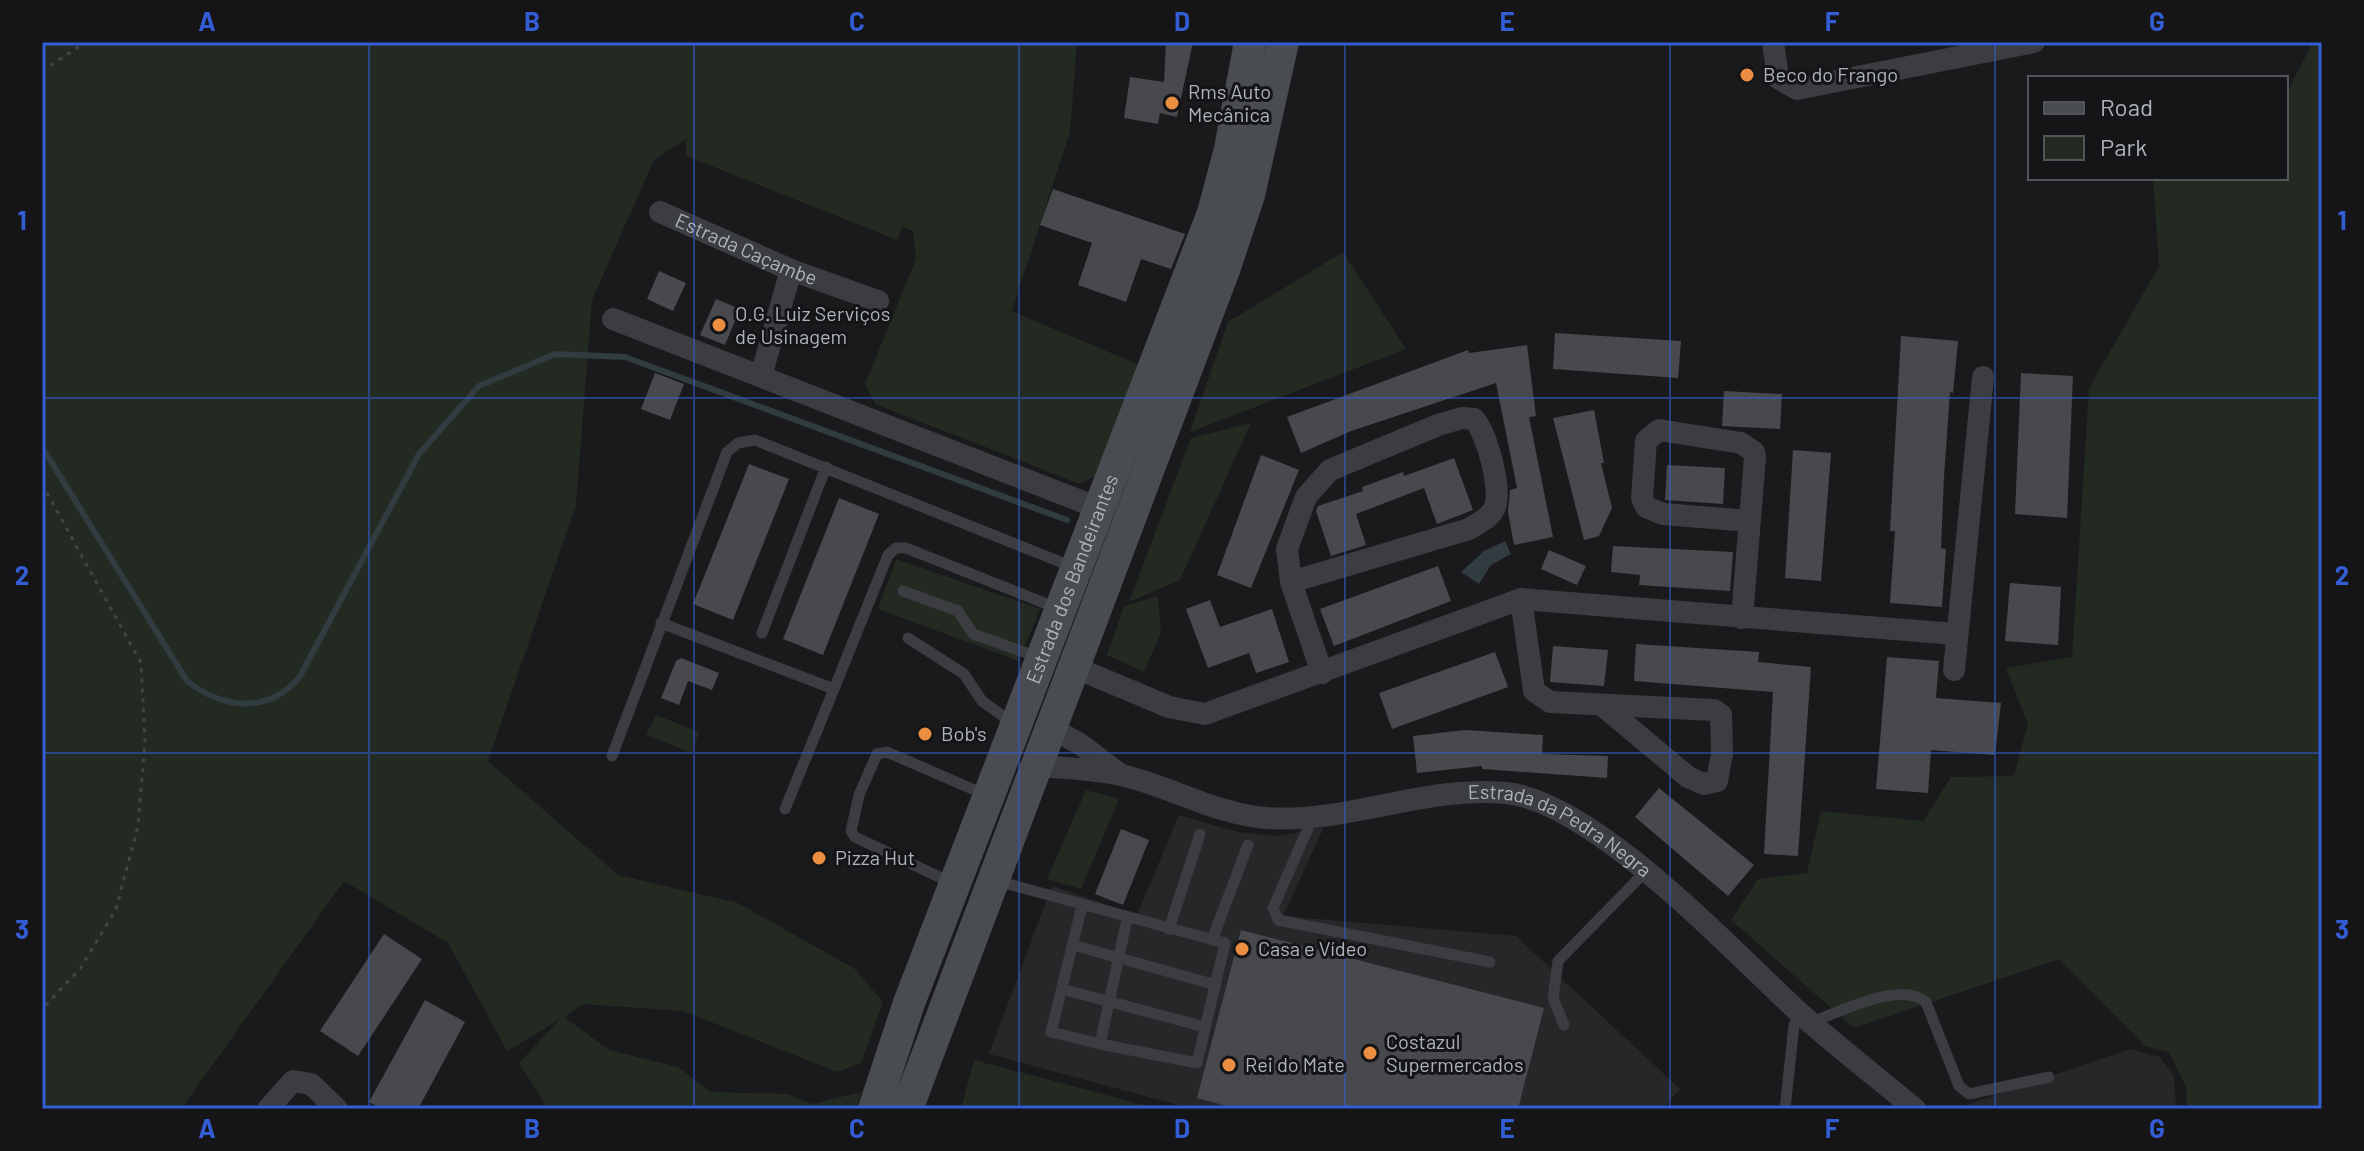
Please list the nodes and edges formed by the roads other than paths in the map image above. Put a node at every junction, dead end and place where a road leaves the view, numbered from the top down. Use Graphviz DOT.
graph roads {
  1 [pos="1250,42"];
  2 [pos="1283,42"];
  3 [pos="2034,42"];
  4 [pos="1774,52"];
  5 [pos="660,212"];
  6 [pos="791,270"];
  7 [pos="878,301"];
  8 [pos="613,319"];
  9 [pos="761,376"];
  10 [pos="1983,377"];
  11 [pos="826,467"];
  12 [pos="1101,509"];
  13 [pos="1750,521"];
  14 [pos="1078,569"];
  15 [pos="1291,582"];
  16 [pos="903,591"];
  17 [pos="1521,599"];
  18 [pos="1062,609"];
  19 [pos="1742,618"];
  20 [pos="661,623"];
  21 [pos="762,633"];
  22 [pos="1956,634"];
  23 [pos="908,638"];
  24 [pos="1043,659"];
  25 [pos="1074,667"];
  26 [pos="1954,670"];
  27 [pos="1322,673"];
  28 [pos="834,689"];
  29 [pos="1602,705"];
  30 [pos="1017,727"];
  31 [pos="1051,728"];
  32 [pos="612,756"];
  33 [pos="1037,766"];
  34 [pos="1122,775"];
  35 [pos="991,797"];
  36 [pos="785,809"];
  37 [pos="1312,819"];
  38 [pos="1200,834"];
  39 [pos="1248,845"];
  40 [pos="1645,872"];
  41 [pos="992,880"];
  42 [pos="956,885"];
  43 [pos="1082,906"];
  44 [pos="1127,919"];
  45 [pos="1169,929"];
  46 [pos="1212,940"];
  47 [pos="1073,945"];
  48 [pos="1119,959"];
  49 [pos="1490,962"];
  50 [pos="1216,985"];
  51 [pos="1062,989"];
  52 [pos="1109,1003"];
  53 [pos="1806,1019"];
  54 [pos="1564,1025"];
  55 [pos="1205,1027"];
  56 [pos="1100,1044"];
  57 [pos="2049,1077"];
  58 [pos="268,1109"];
  59 [pos="337,1109"];
  60 [pos="874,1109"];
  61 [pos="907,1109"];
  62 [pos="1785,1109"];
  63 [pos="1915,1109"];
  1 -- 12 [label="main road, Estrada dos Bandeirantes"];
  2 -- 25 [label="main road, Estrada dos Bandeirantes"];
  3 -- 4 [label="street"];
  5 -- 6 [label="street, Estrada Caçambe"];
  6 -- 7 [label="street, Estrada Caçambe"];
  6 -- 9 [label="street"];
  8 -- 9 [label="street"];
  9 -- 12 [label="street"];
  10 -- 22 [label="street"];
  11 -- 14 [label="lane"];
  11 -- 20 [label="lane"];
  11 -- 21 [label="lane"];
  12 -- 14 [label="main road, Estrada dos Bandeirantes"];
  13 -- 13 [label="street"];
  13 -- 19 [label="street"];
  14 -- 18 [label="main road, Estrada dos Bandeirantes"];
  15 -- 15 [label="street"];
  15 -- 27 [label="street"];
  16 -- 24 [label="lane"];
  17 -- 19 [label="street"];
  17 -- 27 [label="street"];
  17 -- 29 [label="street"];
  18 -- 24 [label="main road, Estrada dos Bandeirantes"];
  18 -- 28 [label="lane"];
  19 -- 22 [label="street"];
  20 -- 28 [label="lane"];
  20 -- 32 [label="lane"];
  22 -- 26 [label="street"];
  23 -- 30 [label="lane"];
  24 -- 30 [label="main road, Estrada dos Bandeirantes"];
  25 -- 27 [label="street"];
  25 -- 31 [label="main road, Estrada dos Bandeirantes"];
  28 -- 36 [label="lane"];
  29 -- 29 [label="street"];
  30 -- 35 [label="main road, Estrada dos Bandeirantes"];
  31 -- 33 [label="main road, Estrada dos Bandeirantes"];
  31 -- 34 [label="street, Estrada da Pedra Negra"];
  33 -- 34 [label="street, Estrada da Pedra Negra"];
  33 -- 41 [label="main road, Estrada dos Bandeirantes"];
  34 -- 37 [label="street, Estrada da Pedra Negra"];
  35 -- 42 [label="main road, Estrada dos Bandeirantes"];
  35 -- 42 [label="lane"];
  37 -- 40 [label="street, Estrada da Pedra Negra"];
  37 -- 49 [label="lane"];
  38 -- 45 [label="lane"];
  39 -- 46 [label="lane"];
  40 -- 53 [label="street, Estrada da Pedra Negra"];
  40 -- 54 [label="lane"];
  41 -- 43 [label="lane"];
  41 -- 61 [label="main road, Estrada dos Bandeirantes"];
  42 -- 60 [label="main road, Estrada dos Bandeirantes"];
  43 -- 44 [label="lane"];
  43 -- 47 [label="lane"];
  44 -- 45 [label="lane"];
  44 -- 48 [label="lane"];
  45 -- 46 [label="lane"];
  46 -- 50 [label="lane"];
  47 -- 48 [label="lane"];
  47 -- 51 [label="lane"];
  48 -- 50 [label="lane"];
  48 -- 52 [label="lane"];
  50 -- 55 [label="lane"];
  51 -- 52 [label="lane"];
  51 -- 56 [label="lane"];
  52 -- 55 [label="lane"];
  52 -- 56 [label="lane"];
  53 -- 57 [label="lane"];
  53 -- 62 [label="lane"];
  53 -- 63 [label="street, Estrada da Pedra Negra"];
  55 -- 56 [label="lane"];
  58 -- 59 [label="street"];
}
